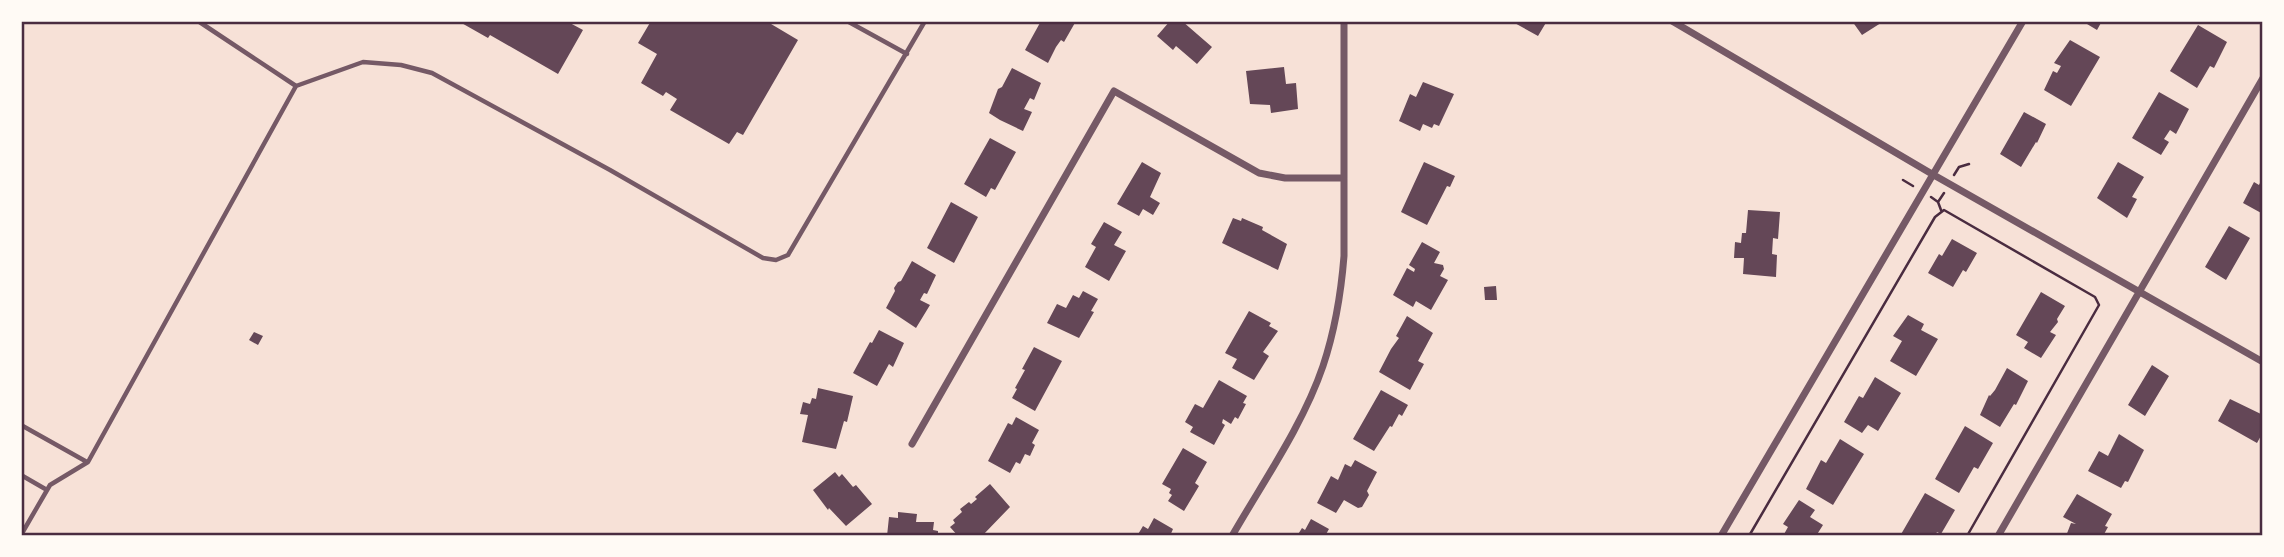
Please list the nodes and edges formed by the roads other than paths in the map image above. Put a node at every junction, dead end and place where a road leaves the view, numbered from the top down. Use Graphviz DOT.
graph roads {
  1 [pos="198,21"];
  2 [pos="847,21"];
  3 [pos="925,21"];
  4 [pos="1344,21"];
  5 [pos="1672,21"];
  6 [pos="2022,21"];
  7 [pos="906,54"];
  8 [pos="2263,78"];
  9 [pos="296,86"];
  10 [pos="1933,174"];
  11 [pos="1344,178"];
  12 [pos="2140,291"];
  13 [pos="2263,362"];
  14 [pos="21,425"];
  15 [pos="912,444"];
  16 [pos="88,462"];
  17 [pos="21,475"];
  18 [pos="47,490"];
  19 [pos="21,535"];
  20 [pos="1232,536"];
  21 [pos="1721,536"];
  22 [pos="1998,536"];
  1 -- 9 [label="lane"];
  2 -- 7 [label="lane"];
  3 -- 7 [label="lane"];
  4 -- 11 [label="street"];
  5 -- 10 [label="street"];
  6 -- 10 [label="street"];
  7 -- 9 [label="lane"];
  8 -- 12 [label="street"];
  9 -- 16 [label="lane"];
  10 -- 12 [label="street"];
  10 -- 21 [label="street"];
  11 -- 15 [label="street"];
  11 -- 20 [label="street"];
  12 -- 13 [label="street"];
  12 -- 22 [label="street"];
  14 -- 16 [label="lane"];
  16 -- 18 [label="lane"];
  17 -- 18 [label="lane"];
  18 -- 19 [label="lane"];
}
